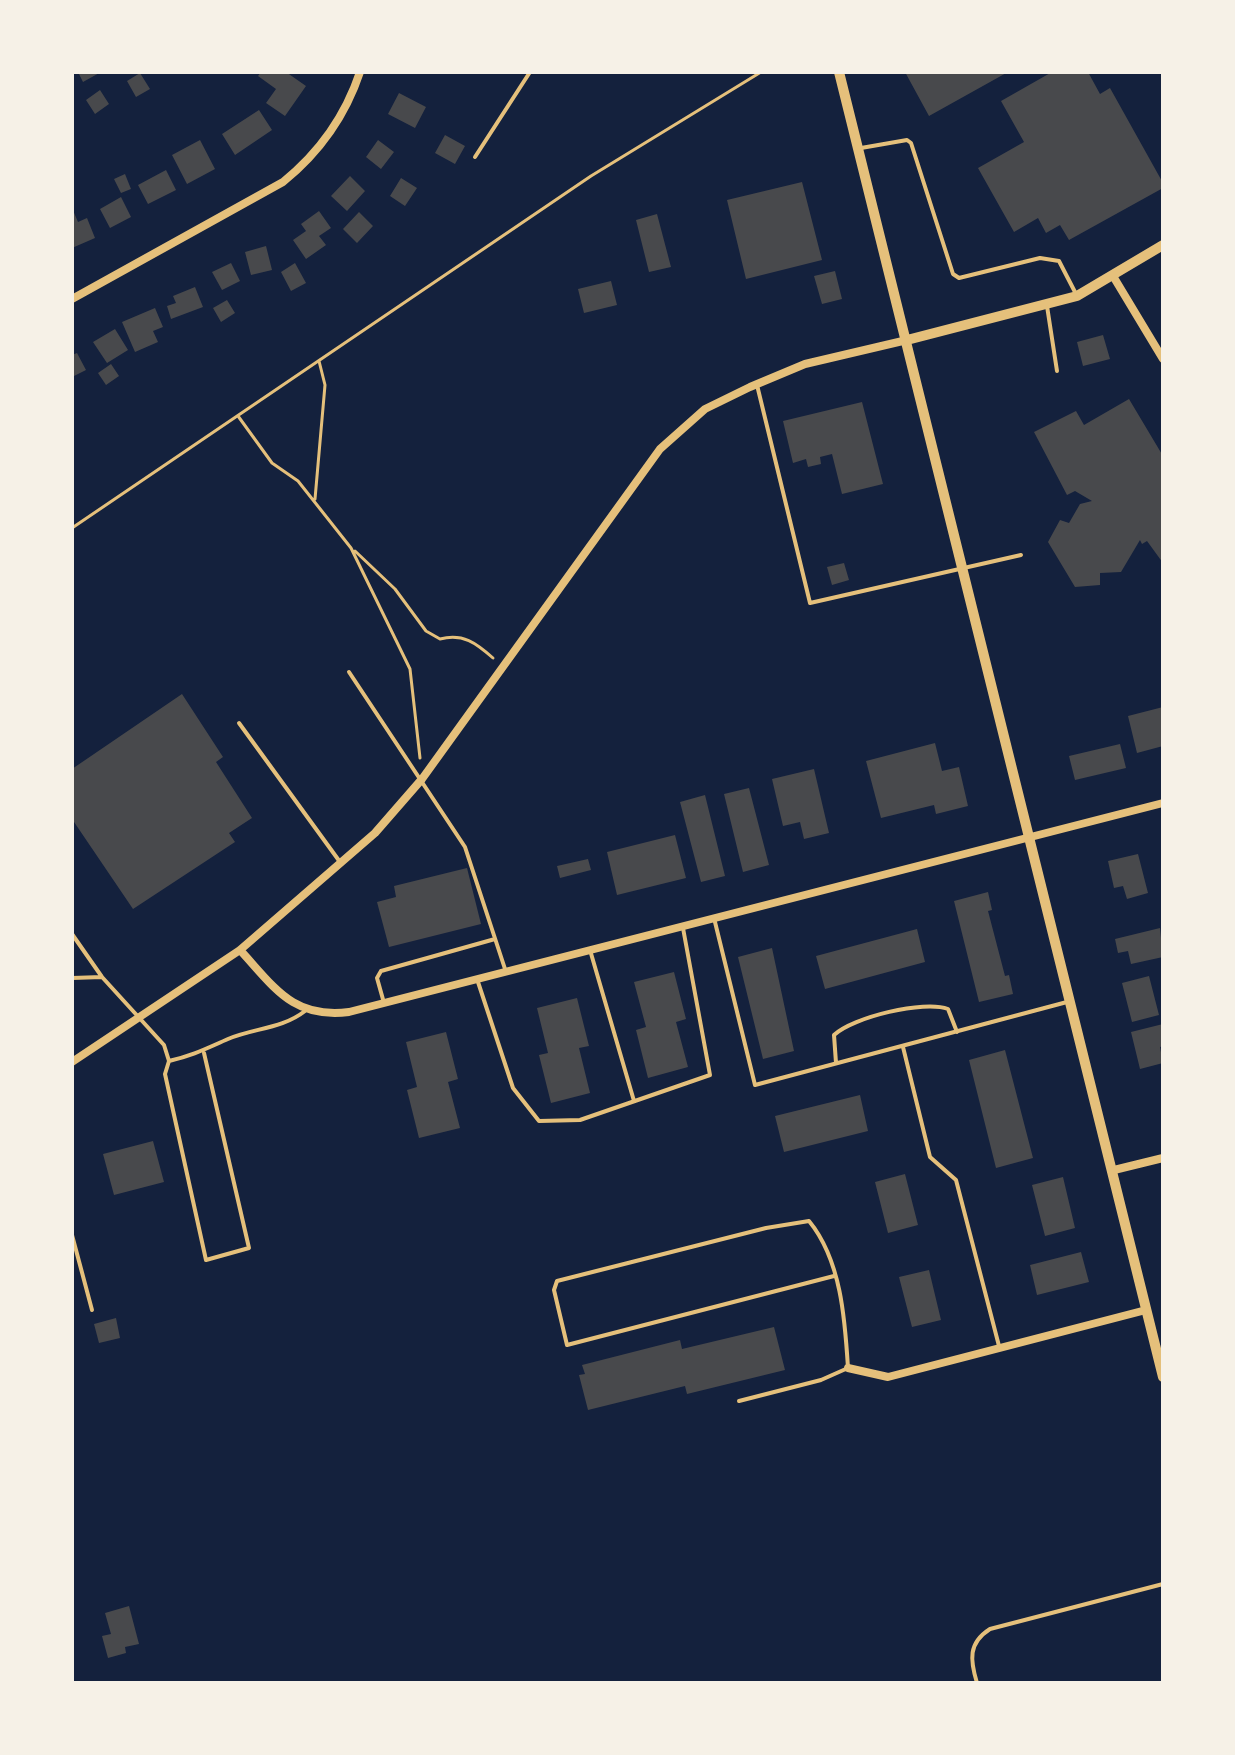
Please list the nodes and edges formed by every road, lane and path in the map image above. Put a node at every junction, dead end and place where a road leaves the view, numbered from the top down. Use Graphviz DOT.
graph roads {
  1 [pos="360,72"];
  2 [pos="530,72"];
  3 [pos="761,72"];
  4 [pos="839,72"];
  5 [pos="858,148"];
  6 [pos="475,157"];
  7 [pos="1163,245"];
  8 [pos="1113,276"];
  9 [pos="1077,296"];
  10 [pos="72,299"];
  11 [pos="1047,306"];
  12 [pos="907,340"];
  13 [pos="1163,359"];
  14 [pos="319,361"];
  15 [pos="1057,371"];
  16 [pos="756,384"];
  17 [pos="238,416"];
  18 [pos="315,499"];
  19 [pos="72,528"];
  20 [pos="351,548"];
  21 [pos="1021,555"];
  22 [pos="964,568"];
  23 [pos="502,666"];
  24 [pos="349,672"];
  25 [pos="239,723"];
  26 [pos="422,779"];
  27 [pos="1163,803"];
  28 [pos="1029,838"];
  29 [pos="341,864"];
  30 [pos="714,918"];
  31 [pos="683,927"];
  32 [pos="72,934"];
  33 [pos="495,939"];
  34 [pos="240,950"];
  35 [pos="590,950"];
  36 [pos="506,972"];
  37 [pos="102,977"];
  38 [pos="72,978"];
  39 [pos="477,979"];
  40 [pos="1071,1001"];
  41 [pos="384,1003"];
  42 [pos="305,1011"];
  43 [pos="139,1017"];
  44 [pos="957,1032"];
  45 [pos="902,1046"];
  46 [pos="204,1053"];
  47 [pos="169,1061"];
  48 [pos="72,1062"];
  49 [pos="836,1063"];
  50 [pos="635,1102"];
  51 [pos="1163,1158"];
  52 [pos="1114,1170"];
  53 [pos="72,1235"];
  54 [pos="834,1276"];
  55 [pos="92,1310"];
  56 [pos="1146,1310"];
  57 [pos="999,1348"];
  58 [pos="848,1368"];
  59 [pos="1163,1377"];
  60 [pos="739,1401"];
  61 [pos="1163,1584"];
  62 [pos="977,1683"];
  1 -- 10 [label="street"];
  2 -- 6 [label="lane"];
  3 -- 14 [label="path"];
  4 -- 5 [label="street"];
  5 -- 9 [label="lane"];
  5 -- 12 [label="street"];
  7 -- 8 [label="street"];
  8 -- 9 [label="street"];
  8 -- 13 [label="street"];
  9 -- 11 [label="street"];
  11 -- 12 [label="street"];
  11 -- 15 [label="lane"];
  12 -- 16 [label="street"];
  12 -- 22 [label="street"];
  14 -- 17 [label="path"];
  14 -- 18 [label="path"];
  16 -- 22 [label="lane"];
  16 -- 23 [label="street"];
  17 -- 18 [label="path"];
  17 -- 19 [label="path"];
  18 -- 20 [label="path"];
  20 -- 23 [label="path"];
  20 -- 26 [label="path"];
  21 -- 22 [label="lane"];
  22 -- 28 [label="street"];
  23 -- 26 [label="street"];
  24 -- 26 [label="lane"];
  25 -- 29 [label="lane"];
  26 -- 29 [label="street"];
  26 -- 33 [label="lane"];
  27 -- 28 [label="street"];
  28 -- 30 [label="street"];
  28 -- 40 [label="street"];
  29 -- 34 [label="street"];
  30 -- 31 [label="street"];
  30 -- 49 [label="lane"];
  31 -- 35 [label="street"];
  31 -- 50 [label="lane"];
  32 -- 37 [label="lane"];
  33 -- 36 [label="lane"];
  33 -- 41 [label="lane"];
  34 -- 42 [label="street"];
  34 -- 43 [label="street"];
  35 -- 36 [label="street"];
  35 -- 50 [label="lane"];
  36 -- 39 [label="street"];
  37 -- 38 [label="lane"];
  37 -- 43 [label="lane"];
  39 -- 41 [label="street"];
  39 -- 50 [label="lane"];
  40 -- 44 [label="lane"];
  40 -- 52 [label="street"];
  41 -- 42 [label="street"];
  42 -- 46 [label="lane"];
  43 -- 47 [label="lane"];
  43 -- 48 [label="street"];
  44 -- 45 [label="lane"];
  44 -- 49 [label="lane"];
  45 -- 49 [label="lane"];
  45 -- 57 [label="lane"];
  46 -- 47 [label="lane"];
  46 -- 47 [label="lane"];
  51 -- 52 [label="street"];
  52 -- 56 [label="street"];
  53 -- 55 [label="lane"];
  54 -- 54 [label="lane"];
  54 -- 58 [label="lane"];
  56 -- 57 [label="street"];
  56 -- 59 [label="street"];
  57 -- 58 [label="street"];
  58 -- 60 [label="lane"];
  61 -- 62 [label="lane"];
}
